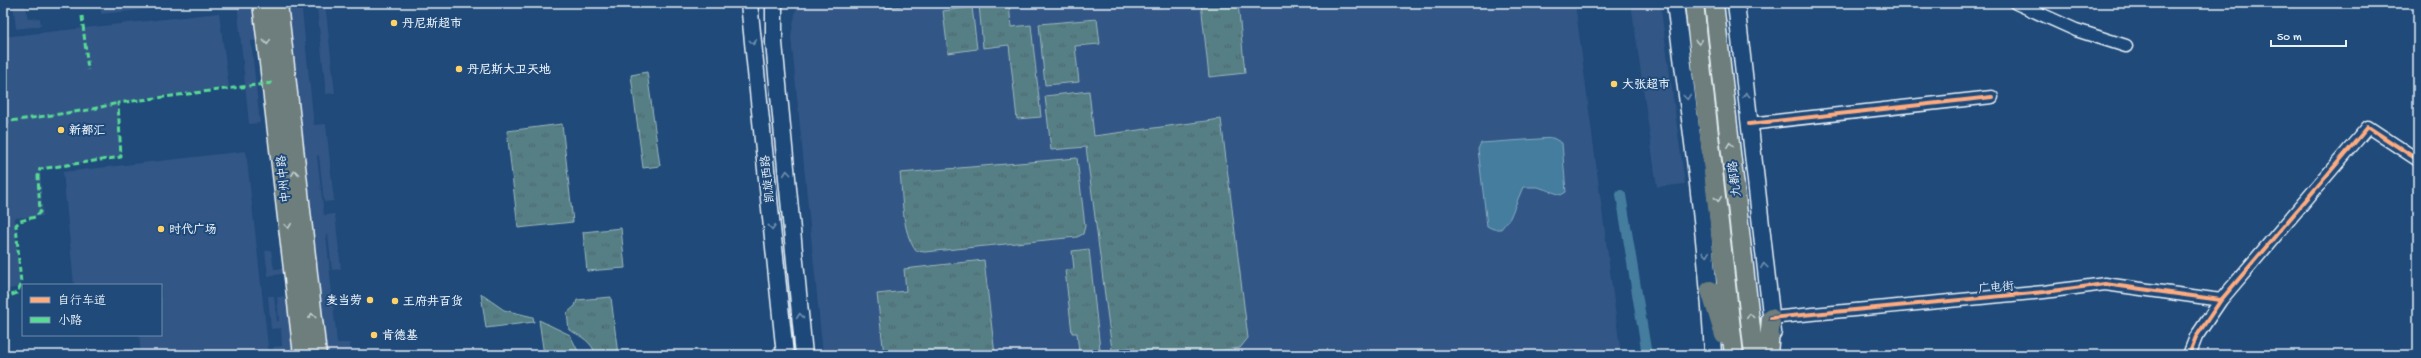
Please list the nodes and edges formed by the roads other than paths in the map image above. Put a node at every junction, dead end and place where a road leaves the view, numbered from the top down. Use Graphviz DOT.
graph roads {
  1 [pos="262,3"];
  2 [pos="278,3"];
  3 [pos="749,3"];
  4 [pos="774,3"];
  5 [pos="1675,3"];
  6 [pos="1694,3"];
  7 [pos="1714,3"];
  8 [pos="1736,3"];
  9 [pos="2016,3"];
  10 [pos="2126,46"];
  11 [pos="1992,97"];
  12 [pos="1749,124"];
  13 [pos="2415,154"];
  14 [pos="1710,290"];
  15 [pos="2221,300"];
  16 [pos="1771,318"];
  17 [pos="303,355"];
  18 [pos="317,355"];
  19 [pos="785,355"];
  20 [pos="804,355"];
  21 [pos="1713,355"];
  22 [pos="1730,355"];
  23 [pos="1734,355"];
  24 [pos="1754,355"];
  25 [pos="1768,355"];
  26 [pos="1775,355"];
  27 [pos="2190,355"];
  1 -- 17 [label="main road, 中州中路, one-way"];
  18 -- 2 [label="main road, 中州中路, one-way"];
  3 -- 19 [label="main road, 凯旋西路, one-way"];
  20 -- 4 [label="main road, 凯旋西路, one-way"];
  5 -- 14 [label="main road, one-way"];
  6 -- 23 [label="main road, 九都路, one-way"];
  24 -- 7 [label="main road, 九都路, one-way"];
  12 -- 8 [label="main road, one-way"];
  9 -- 10 [label="street"];
  11 -- 12 [label="street"];
  16 -- 12 [label="main road, one-way"];
  13 -- 15 [label="street"];
  14 -- 21 [label="main road"];
  14 -- 22 [label="main road"];
  15 -- 16 [label="street, 广电街"];
  15 -- 27 [label="street"];
  16 -- 25 [label="main road"];
  16 -- 26 [label="main road"];
}
